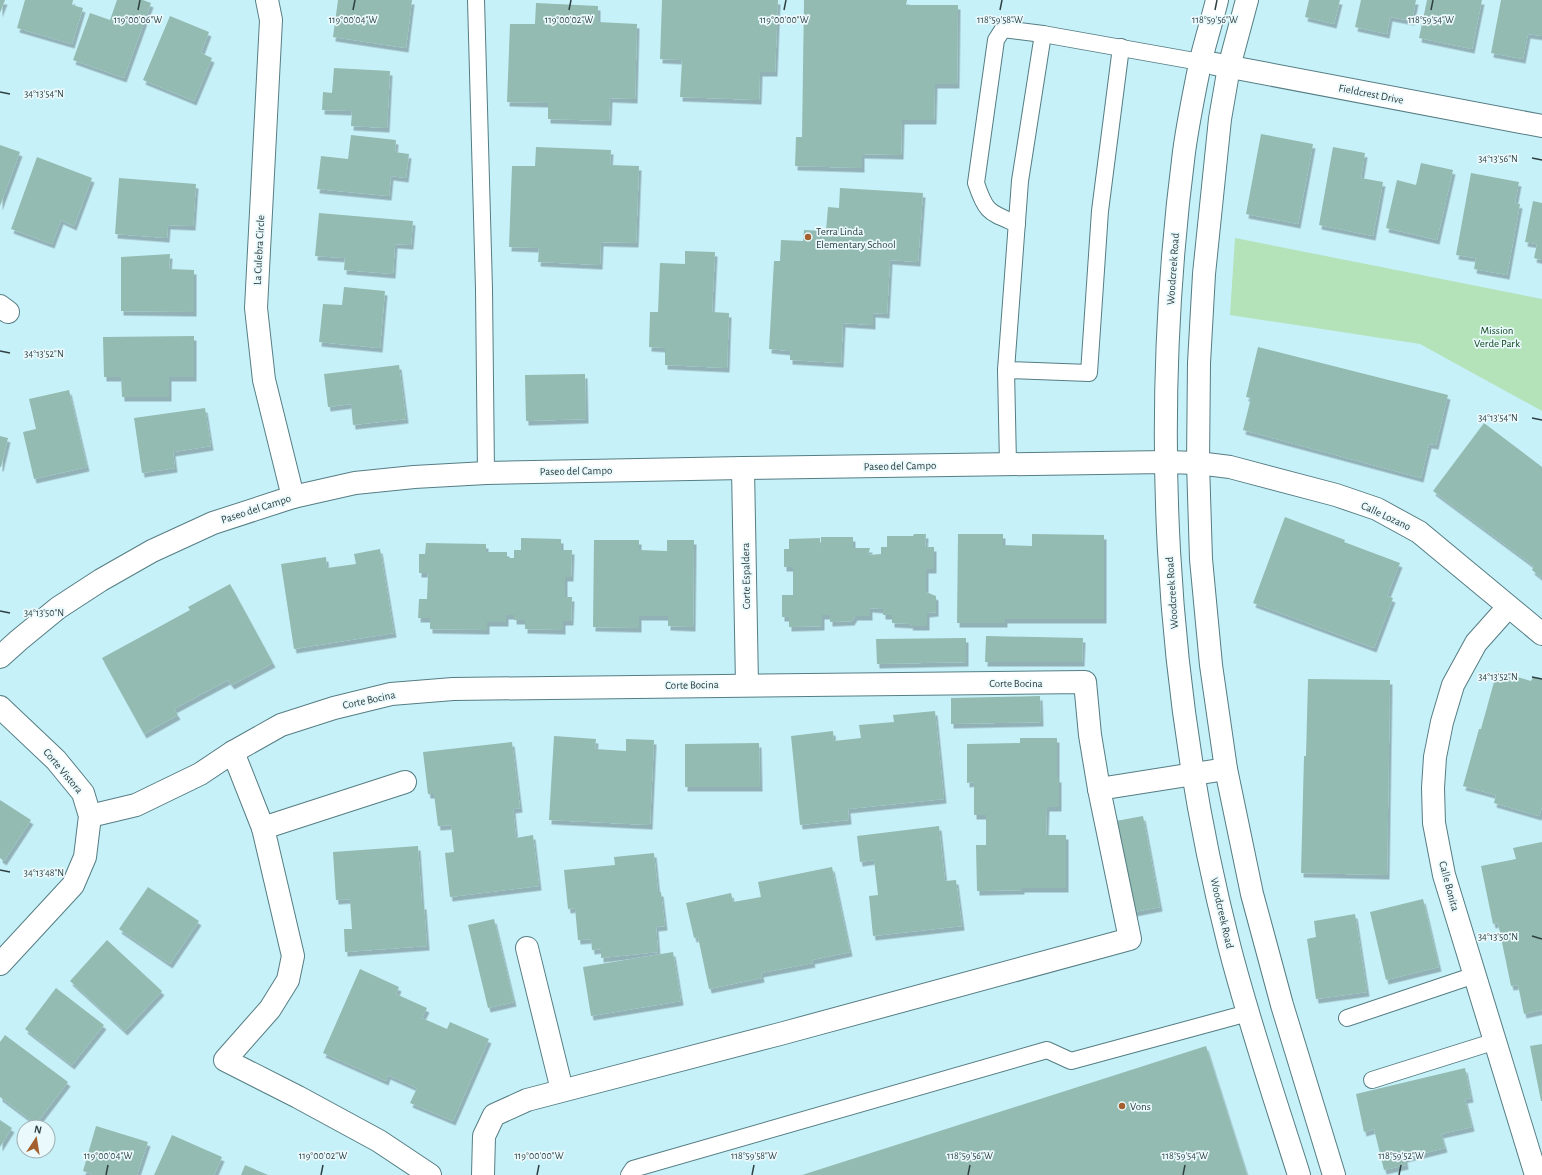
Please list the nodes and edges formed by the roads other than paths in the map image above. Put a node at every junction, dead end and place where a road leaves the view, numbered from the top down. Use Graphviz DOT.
graph roads {
  1 [pos="267,0"];
  2 [pos="476,0"];
  3 [pos="1217,0"];
  4 [pos="1247,0"];
  5 [pos="1043,34"];
  6 [pos="1121,47"];
  7 [pos="1200,62"];
  8 [pos="1229,67"];
  9 [pos="1542,126"];
  10 [pos="1017,224"];
  11 [pos="1006,370"];
  12 [pos="1166,462"];
  13 [pos="1008,464"];
  14 [pos="1198,464"];
  15 [pos="743,468"];
  16 [pos="486,473"];
  17 [pos="293,497"];
  18 [pos="1508,607"];
  19 [pos="1542,634"];
  20 [pos="0,657"];
  21 [pos="747,685"];
  22 [pos="0,707"];
  23 [pos="233,752"];
  24 [pos="1226,769"];
  25 [pos="1193,775"];
  26 [pos="405,782"];
  27 [pos="1098,789"];
  28 [pos="90,816"];
  29 [pos="263,828"];
  30 [pos="527,948"];
  31 [pos="0,964"];
  32 [pos="1475,975"];
  33 [pos="1248,1012"];
  34 [pos="1347,1018"];
  35 [pos="1496,1041"];
  36 [pos="1372,1080"];
  37 [pos="562,1090"];
  38 [pos="430,1175"];
  39 [pos="483,1175"];
  40 [pos="629,1175"];
  41 [pos="1299,1175"];
  42 [pos="1334,1175"];
  43 [pos="1536,1175"];
  1 -- 17 [label="street, La Culebra Circle"];
  2 -- 16 [label="lane"];
  3 -- 7 [label="street, Woodcreek Road"];
  4 -- 8 [label="street"];
  5 -- 6 [label="lane"];
  5 -- 10 [label="lane"];
  5 -- 10 [label="lane"];
  6 -- 7 [label="lane"];
  6 -- 11 [label="lane"];
  7 -- 8 [label="street, Fieldcrest Drive"];
  7 -- 12 [label="street, Woodcreek Road"];
  8 -- 9 [label="street, Fieldcrest Drive"];
  8 -- 14 [label="street"];
  10 -- 11 [label="lane"];
  11 -- 13 [label="lane"];
  12 -- 13 [label="street, Paseo del Campo"];
  12 -- 14 [label="street, Paseo del Campo"];
  12 -- 25 [label="street, Woodcreek Road"];
  13 -- 15 [label="street, Paseo del Campo"];
  14 -- 18 [label="street, Calle Lozano"];
  14 -- 24 [label="street"];
  15 -- 16 [label="street, Paseo del Campo"];
  15 -- 21 [label="street, Corte Espaldera"];
  16 -- 17 [label="street, Paseo del Campo"];
  17 -- 20 [label="street, Paseo del Campo"];
  18 -- 19 [label="street, Calle Lozano"];
  18 -- 32 [label="street, Calle Bonita"];
  21 -- 23 [label="street, Corte Bocina"];
  21 -- 27 [label="street, Corte Bocina"];
  22 -- 28 [label="street, Corte Vistora"];
  23 -- 28 [label="street, Corte Bocina"];
  23 -- 29 [label="street"];
  24 -- 25 [label="street"];
  24 -- 42 [label="street"];
  25 -- 27 [label="street"];
  25 -- 33 [label="street, Woodcreek Road"];
  26 -- 29 [label="street"];
  27 -- 37 [label="street"];
  28 -- 31 [label="street, Corte Vistora"];
  29 -- 38 [label="street"];
  30 -- 37 [label="street"];
  32 -- 34 [label="lane"];
  32 -- 35 [label="street, Calle Bonita"];
  33 -- 40 [label="lane"];
  33 -- 41 [label="street, Woodcreek Road"];
  35 -- 36 [label="lane"];
  35 -- 43 [label="street, Calle Bonita"];
  37 -- 39 [label="street"];
}
